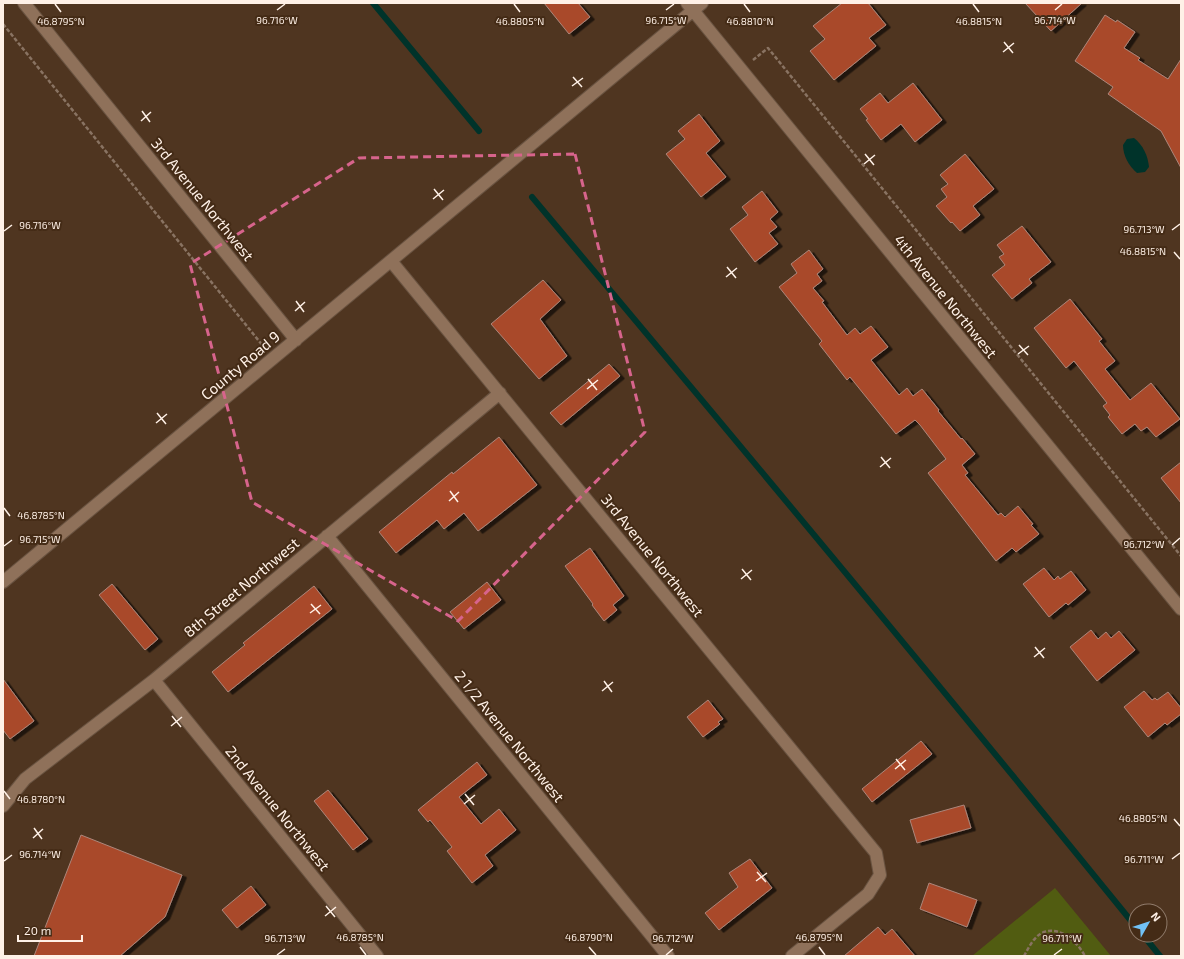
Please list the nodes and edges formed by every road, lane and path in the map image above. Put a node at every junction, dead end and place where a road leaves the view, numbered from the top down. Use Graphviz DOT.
graph roads {
  1 [pos="24,3"];
  2 [pos="694,6"];
  3 [pos="3,24"];
  4 [pos="742,70"];
  5 [pos="391,261"];
  6 [pos="296,340"];
  7 [pos="274,358"];
  8 [pos="500,393"];
  9 [pos="327,536"];
  10 [pos="1181,556"];
  11 [pos="3,582"];
  12 [pos="1181,609"];
  13 [pos="154,680"];
  14 [pos="3,806"];
  15 [pos="377,956"];
  16 [pos="668,956"];
  17 [pos="792,956"];
  18 [pos="1024,956"];
  19 [pos="1085,956"];
  1 -- 6 [label="street, 3rd Avenue Northwest"];
  2 -- 4 [label="street, 4th Avenue Northwest"];
  2 -- 5 [label="street, County Road 9"];
  3 -- 7 [label="path"];
  4 -- 10 [label="path"];
  4 -- 12 [label="street, 4th Avenue Northwest"];
  5 -- 6 [label="street, County Road 9"];
  5 -- 8 [label="street, 3rd Avenue Northwest"];
  6 -- 7 [label="street, County Road 9"];
  7 -- 11 [label="street, County Road 9"];
  8 -- 9 [label="street, 8th Street Northwest"];
  8 -- 17 [label="street, 3rd Avenue Northwest"];
  9 -- 13 [label="street, 8th Street Northwest"];
  9 -- 16 [label="street, 2 1/2 Avenue Northwest"];
  13 -- 14 [label="street, 8th Street Northwest"];
  13 -- 15 [label="street, 2nd Avenue Northwest"];
  18 -- 19 [label="path"];
}
